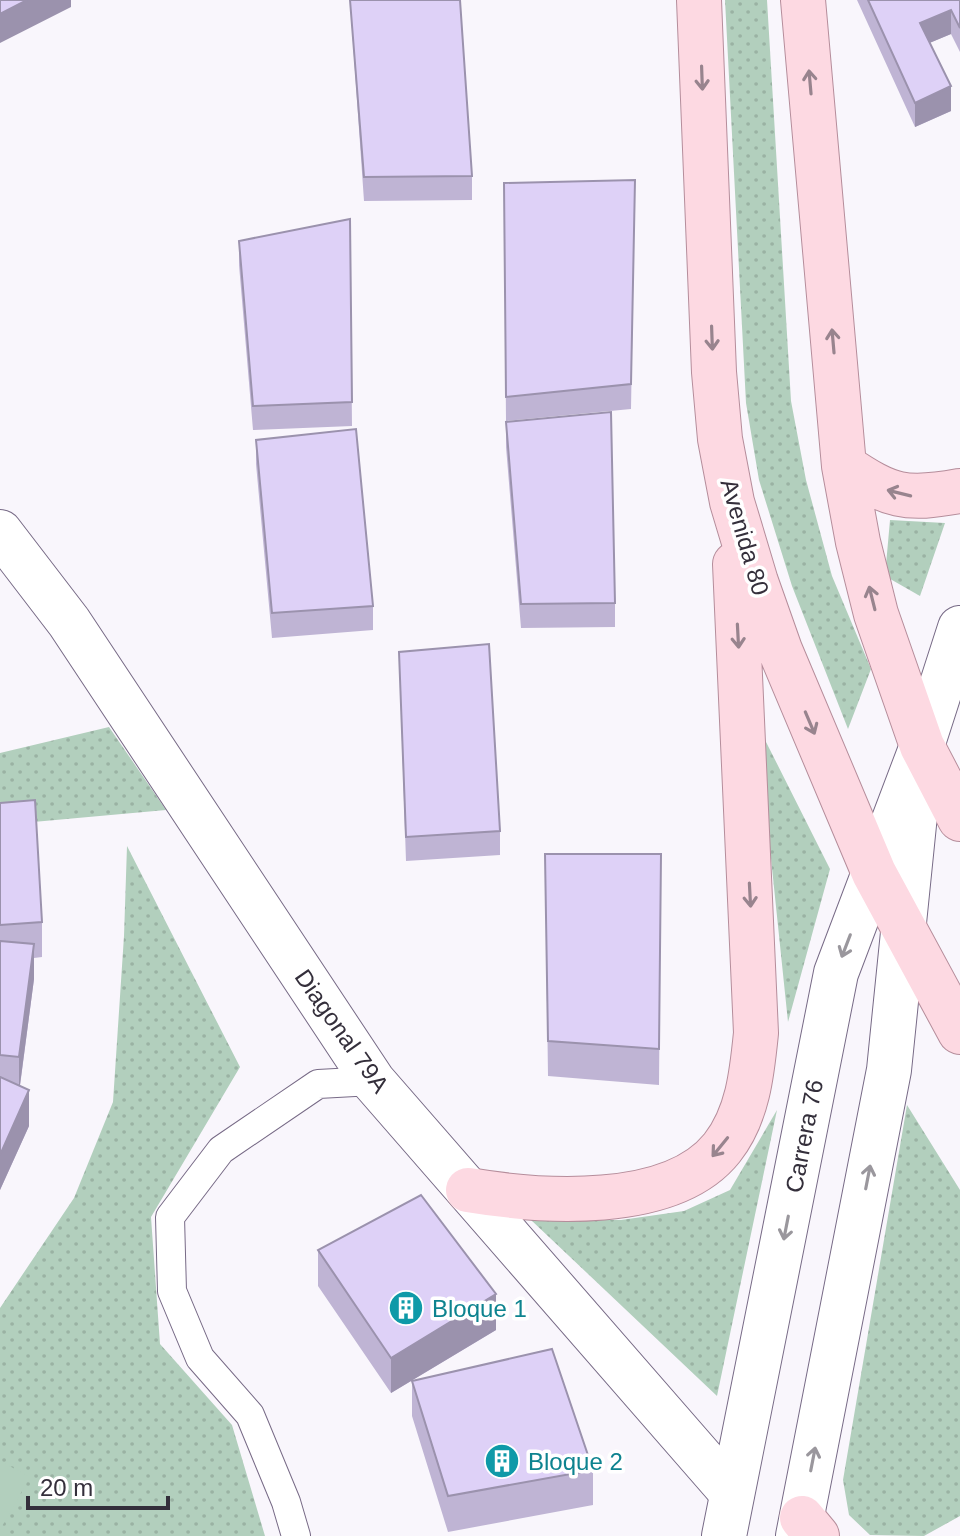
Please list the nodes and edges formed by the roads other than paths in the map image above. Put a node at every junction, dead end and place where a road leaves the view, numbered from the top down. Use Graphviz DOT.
graph roads {
  1 [pos="699,0"];
  2 [pos="803,0"];
  3 [pos="844,466"];
  4 [pos="960,491"];
  5 [pos="732,502"];
  6 [pos="0,532"];
  7 [pos="960,628"];
  8 [pos="922,746"];
  9 [pos="960,819"];
  10 [pos="874,873"];
  11 [pos="903,928"];
  12 [pos="960,1032"];
  13 [pos="373,1081"];
  14 [pos="468,1190"];
  15 [pos="732,1493"];
  16 [pos="806,1530"];
  17 [pos="296,1536"];
  18 [pos="724,1536"];
  1 -- 5 [label="main road, Avenida 80, one-way"];
  3 -- 2 [label="main road, one-way"];
  4 -- 3 [label="main road, one-way"];
  8 -- 3 [label="main road, one-way"];
  5 -- 10 [label="main road, Avenida 80, one-way"];
  5 -- 14 [label="main road, one-way"];
  6 -- 13 [label="main road, Diagonal 79A"];
  7 -- 8 [label="main road, Carrera 76"];
  8 -- 9 [label="main road"];
  8 -- 10 [label="main road, Carrera 76"];
  8 -- 11 [label="main road, Carrera 76"];
  10 -- 11 [label="main road, Avenida 80"];
  10 -- 15 [label="main road, Carrera 76, one-way"];
  11 -- 12 [label="main road, Avenida 80"];
  16 -- 11 [label="main road, Carrera 76, one-way"];
  13 -- 14 [label="main road, Diagonal 79A"];
  13 -- 17 [label="lane"];
  14 -- 15 [label="main road, Diagonal 79A"];
  15 -- 18 [label="main road, Carrera 76"];
}
